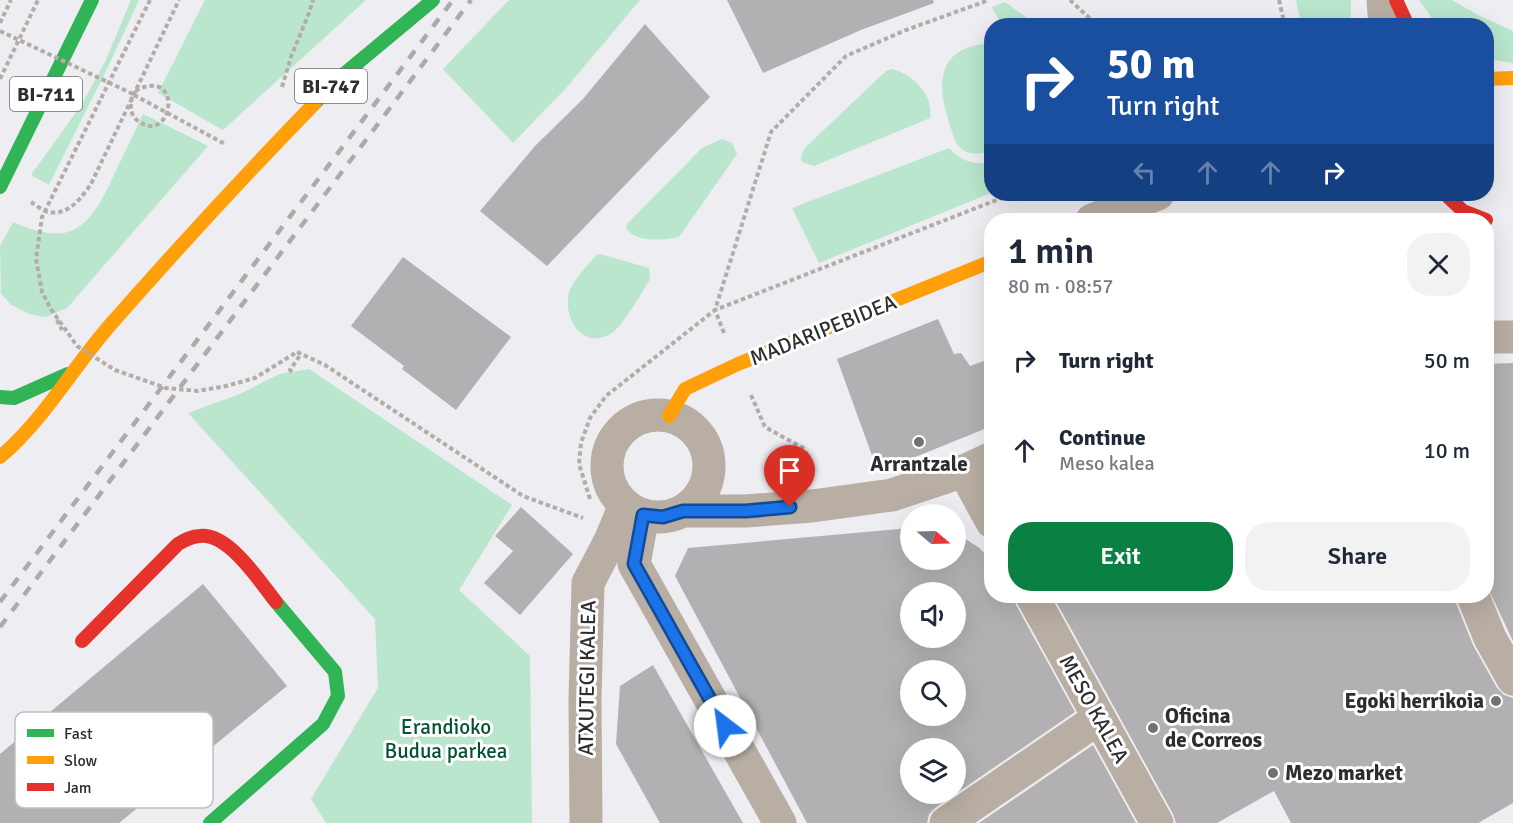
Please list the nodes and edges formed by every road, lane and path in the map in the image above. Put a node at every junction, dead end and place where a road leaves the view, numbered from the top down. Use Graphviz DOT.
graph roads {
  1 [pos="11,0"];
  2 [pos="38,0"];
  3 [pos="92,0"];
  4 [pos="150,0"];
  5 [pos="179,0"];
  6 [pos="313,0"];
  7 [pos="433,0"];
  8 [pos="989,0"];
  9 [pos="1070,0"];
  10 [pos="1279,0"];
  11 [pos="1383,0"];
  12 [pos="1396,0"];
  13 [pos="1089,18"];
  14 [pos="1283,18"];
  15 [pos="1384,18"];
  16 [pos="1404,18"];
  17 [pos="0,23"];
  18 [pos="0,31"];
  19 [pos="1494,78"];
  20 [pos="1513,78"];
  21 [pos="0,79"];
  22 [pos="110,84"];
  23 [pos="281,90"];
  24 [pos="134,95"];
  25 [pos="225,144"];
  26 [pos="0,187"];
  27 [pos="23,198"];
  28 [pos="1140,201"];
  29 [pos="1450,201"];
  30 [pos="1110,213"];
  31 [pos="1467,213"];
  32 [pos="984,264"];
  33 [pos="1494,337"];
  34 [pos="1513,337"];
  35 [pos="299,353"];
  36 [pos="75,371"];
  37 [pos="292,372"];
  38 [pos="0,397"];
  39 [pos="669,416"];
  40 [pos="0,457"];
  41 [pos="977,464"];
  42 [pos="984,491"];
  43 [pos="592,506"];
  44 [pos="634,510"];
  45 [pos="683,511"];
  46 [pos="593,522"];
  47 [pos="1036,603"];
  48 [pos="1476,603"];
  49 [pos="82,641"];
  50 [pos="1513,679"];
  51 [pos="1099,718"];
  52 [pos="224,819"];
  53 [pos="586,823"];
  54 [pos="780,823"];
  55 [pos="946,823"];
  56 [pos="1157,823"];
  1 -- 17 [label="path"];
  2 -- 21 [label="path"];
  3 -- 26 [label="main road, BI-711"];
  4 -- 22 [label="path, bridge"];
  5 -- 24 [label="path"];
  6 -- 23 [label="path"];
  7 -- 36 [label="main road, BI-747"];
  8 -- 43 [label="path"];
  9 -- 13 [label="path"];
  10 -- 14 [label="path"];
  11 -- 15 [label="street"];
  12 -- 16 [label="main road"];
  18 -- 22 [label="path, bridge"];
  19 -- 20 [label="main road"];
  22 -- 24 [label="path, bridge"];
  22 -- 35 [label="path, bridge"];
  24 -- 25 [label="path"];
  24 -- 27 [label="path"];
  28 -- 30 [label="street"];
  29 -- 31 [label="main road"];
  32 -- 39 [label="main road, MADARIPEBIDEA"];
  33 -- 34 [label="street"];
  35 -- 37 [label="path"];
  35 -- 46 [label="path"];
  36 -- 38 [label="main road, BI-747"];
  36 -- 40 [label="main road, BI-747"];
  39 -- 44 [label="street"];
  39 -- 45 [label="street"];
  41 -- 42 [label="street"];
  41 -- 45 [label="street"];
  44 -- 45 [label="street"];
  44 -- 53 [label="street, ATXUTEGI KALEA"];
  44 -- 54 [label="street"];
  47 -- 51 [label="street, MESO KALEA"];
  48 -- 50 [label="street"];
  49 -- 52 [label="main road"];
  51 -- 55 [label="street"];
  51 -- 56 [label="street, MESO KALEA"];
}
